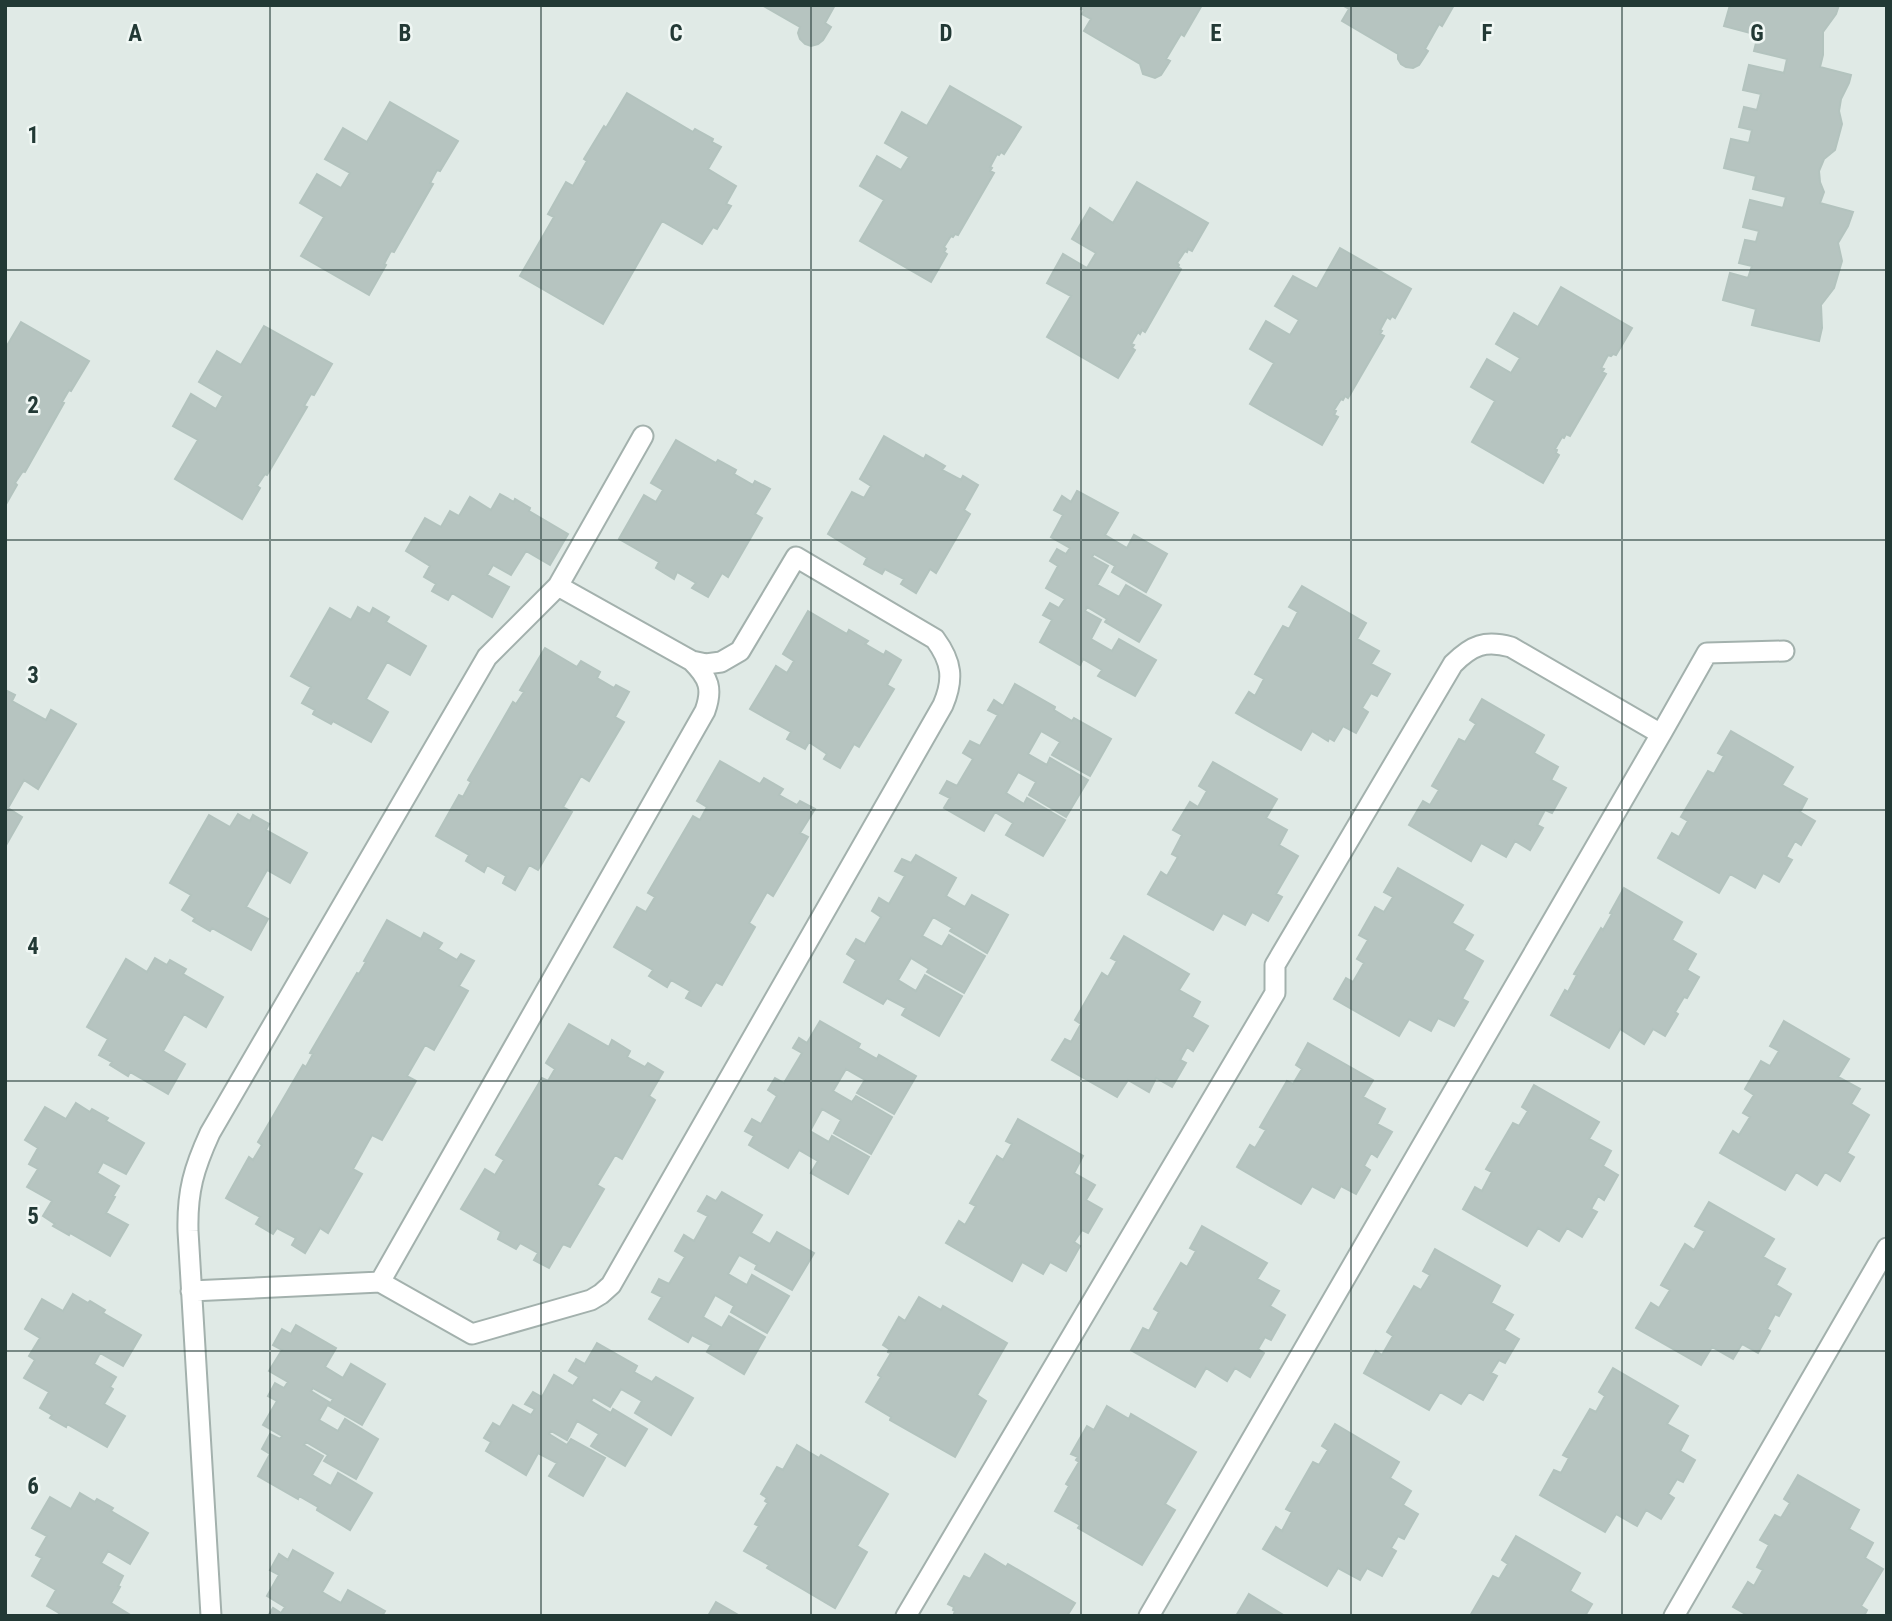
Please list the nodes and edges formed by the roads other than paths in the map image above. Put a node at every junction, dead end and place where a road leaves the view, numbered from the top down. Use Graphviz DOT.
graph roads {
  1 [pos="643,436"];
  2 [pos="558,586"];
  3 [pos="1784,651"];
  4 [pos="692,661"];
  5 [pos="1661,734"];
  6 [pos="1887,1248"];
  7 [pos="380,1282"];
  8 [pos="191,1291"];
  9 [pos="211,1616"];
  10 [pos="906,1616"];
  11 [pos="1150,1616"];
  12 [pos="1674,1616"];
  1 -- 2 [label="lane"];
  2 -- 4 [label="lane"];
  2 -- 8 [label="lane"];
  3 -- 5 [label="lane"];
  4 -- 7 [label="lane"];
  4 -- 7 [label="lane"];
  5 -- 10 [label="lane"];
  5 -- 11 [label="lane"];
  6 -- 12 [label="lane"];
  7 -- 8 [label="lane"];
  8 -- 9 [label="lane"];
}
